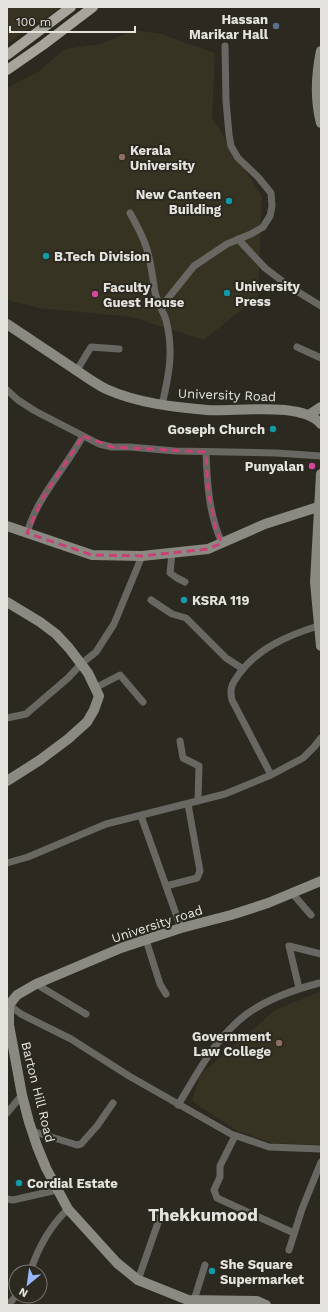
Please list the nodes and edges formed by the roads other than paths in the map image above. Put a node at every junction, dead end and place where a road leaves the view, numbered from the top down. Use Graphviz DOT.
graph roads {
  1 [pos="71,7"];
  2 [pos="93,7"];
  3 [pos="225,46"];
  4 [pos="321,51"];
  5 [pos="7,55"];
  6 [pos="319,68"];
  7 [pos="7,70"];
  8 [pos="321,123"];
  9 [pos="130,213"];
  10 [pos="238,239"];
  11 [pos="321,306"];
  12 [pos="161,307"];
  13 [pos="7,324"];
  14 [pos="297,347"];
  15 [pos="119,349"];
  16 [pos="321,358"];
  17 [pos="77,370"];
  18 [pos="7,390"];
  19 [pos="162,405"];
  20 [pos="321,408"];
  21 [pos="309,415"];
  22 [pos="321,424"];
  23 [pos="83,436"];
  24 [pos="206,452"];
  25 [pos="321,456"];
  26 [pos="321,474"];
  27 [pos="320,506"];
  28 [pos="7,526"];
  29 [pos="27,533"];
  30 [pos="222,544"];
  31 [pos="172,553"];
  32 [pos="142,556"];
  33 [pos="185,582"];
  34 [pos="318,583"];
  35 [pos="150,600"];
  36 [pos="7,602"];
  37 [pos="318,626"];
  38 [pos="321,646"];
  39 [pos="81,664"];
  40 [pos="243,669"];
  41 [pos="95,688"];
  42 [pos="143,702"];
  43 [pos="7,718"];
  44 [pos="321,738"];
  45 [pos="180,741"];
  46 [pos="271,775"];
  47 [pos="7,781"];
  48 [pos="198,801"];
  49 [pos="188,804"];
  50 [pos="141,816"];
  51 [pos="7,863"];
  52 [pos="321,881"];
  53 [pos="166,886"];
  54 [pos="292,893"];
  55 [pos="311,915"];
  56 [pos="181,928"];
  57 [pos="146,940"];
  58 [pos="321,954"];
  59 [pos="319,983"];
  60 [pos="36,984"];
  61 [pos="299,988"];
  62 [pos="166,994"];
  63 [pos="8,1004"];
  64 [pos="86,1014"];
  65 [pos="22,1095"];
  66 [pos="113,1103"];
  67 [pos="178,1105"];
  68 [pos="7,1112"];
  69 [pos="32,1131"];
  70 [pos="235,1136"];
  71 [pos="321,1149"];
  72 [pos="321,1162"];
  73 [pos="57,1190"];
  74 [pos="7,1199"];
  75 [pos="68,1209"];
  76 [pos="160,1217"];
  77 [pos="294,1233"];
  78 [pos="289,1250"];
  79 [pos="33,1264"];
  80 [pos="205,1265"];
  81 [pos="138,1280"];
  82 [pos="187,1302"];
  83 [pos="266,1305"];
  1 -- 5 [label="main road"];
  2 -- 7 [label="main road"];
  3 -- 10 [label="street"];
  4 -- 6 [label="street"];
  6 -- 8 [label="street"];
  9 -- 12 [label="street"];
  10 -- 11 [label="street"];
  10 -- 12 [label="street"];
  12 -- 19 [label="street"];
  13 -- 17 [label="street, University Road"];
  14 -- 16 [label="street"];
  15 -- 17 [label="street"];
  17 -- 19 [label="street, University Road"];
  18 -- 23 [label="street"];
  19 -- 21 [label="street, University Road"];
  20 -- 21 [label="street"];
  21 -- 22 [label="street, University Road"];
  23 -- 24 [label="street"];
  23 -- 29 [label="street"];
  24 -- 25 [label="street"];
  24 -- 30 [label="street"];
  26 -- 27 [label="street"];
  27 -- 30 [label="street"];
  27 -- 34 [label="street"];
  28 -- 29 [label="street"];
  29 -- 32 [label="street"];
  30 -- 31 [label="street"];
  31 -- 32 [label="street"];
  31 -- 33 [label="street"];
  32 -- 39 [label="street"];
  34 -- 37 [label="street"];
  35 -- 40 [label="street"];
  36 -- 39 [label="street"];
  37 -- 38 [label="street"];
  37 -- 40 [label="street"];
  39 -- 41 [label="street"];
  39 -- 43 [label="street"];
  40 -- 46 [label="street"];
  41 -- 42 [label="street"];
  41 -- 47 [label="street"];
  44 -- 46 [label="street"];
  45 -- 48 [label="street"];
  46 -- 48 [label="street"];
  48 -- 49 [label="street"];
  49 -- 50 [label="street"];
  49 -- 53 [label="street"];
  50 -- 51 [label="street"];
  50 -- 53 [label="street"];
  52 -- 54 [label="street, University road"];
  53 -- 56 [label="street"];
  54 -- 55 [label="street"];
  54 -- 56 [label="street, University road"];
  56 -- 57 [label="street, University road"];
  57 -- 60 [label="street, University road"];
  57 -- 62 [label="street"];
  58 -- 61 [label="street"];
  59 -- 61 [label="street"];
  60 -- 63 [label="street, University road"];
  60 -- 64 [label="street"];
  61 -- 67 [label="street"];
  63 -- 65 [label="street, Barton Hill Road"];
  63 -- 67 [label="street"];
  65 -- 68 [label="street"];
  65 -- 69 [label="street, Barton Hill Road"];
  66 -- 69 [label="street"];
  67 -- 70 [label="street"];
  69 -- 73 [label="street, Barton Hill Road"];
  70 -- 71 [label="street"];
  70 -- 77 [label="street"];
  72 -- 77 [label="street"];
  73 -- 74 [label="street"];
  73 -- 75 [label="street, Barton Hill Road"];
  75 -- 79 [label="street"];
  75 -- 81 [label="street, Barton Hill Road"];
  76 -- 81 [label="street"];
  77 -- 78 [label="street"];
  80 -- 82 [label="street"];
  81 -- 82 [label="street, Barton Hill Road"];
  82 -- 83 [label="street, Barton Hill Road"];
}
